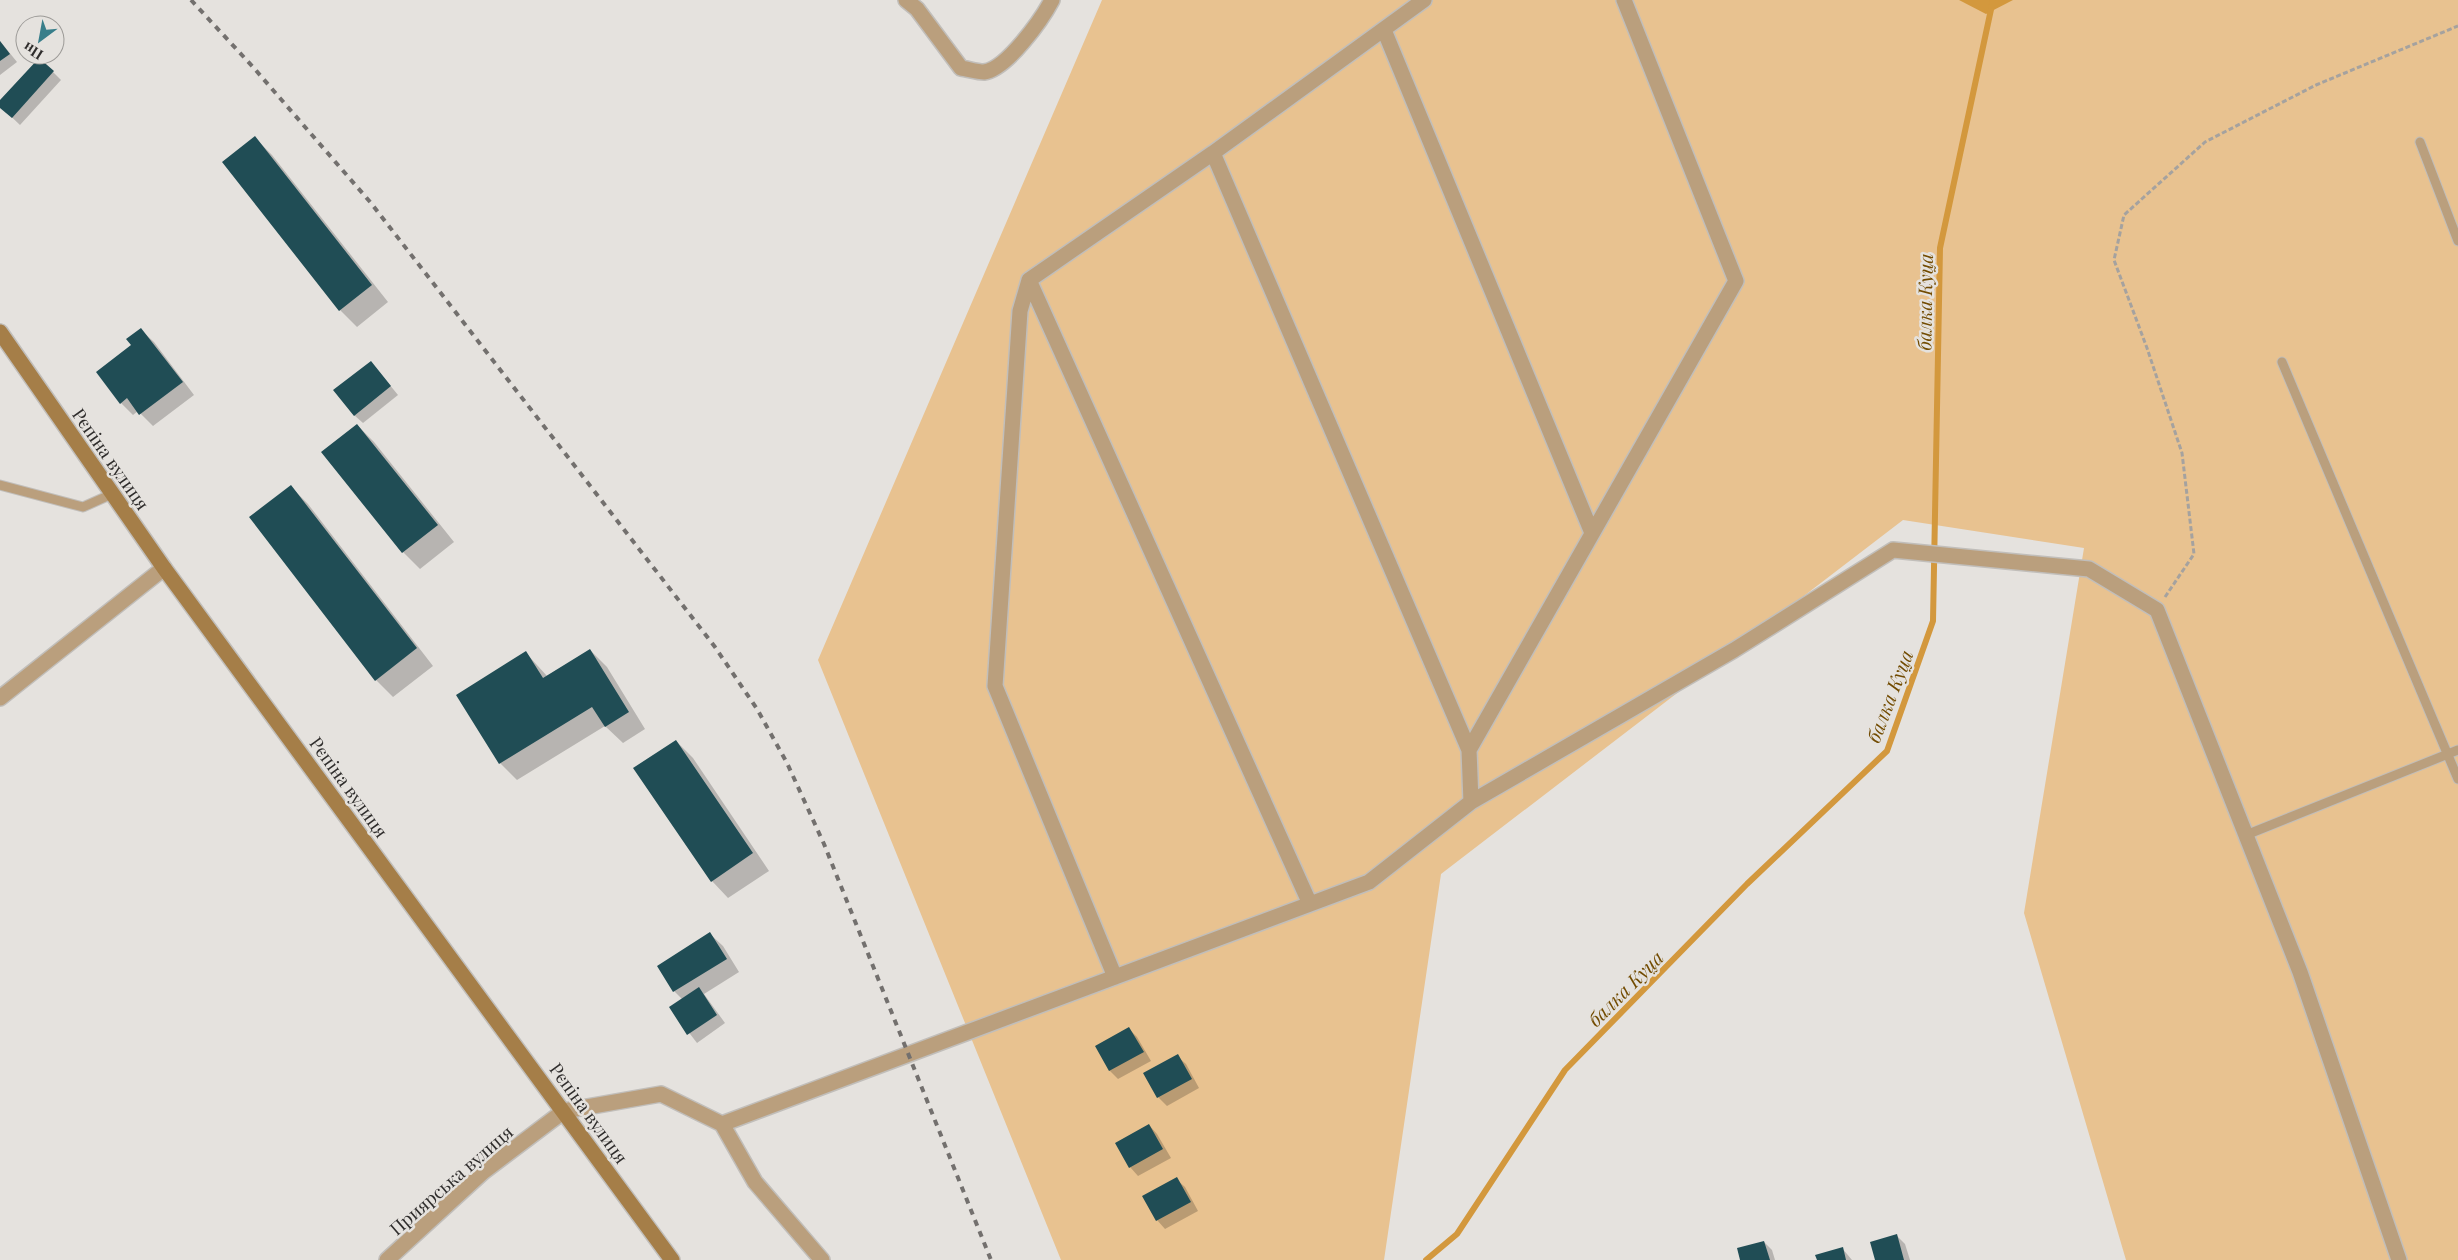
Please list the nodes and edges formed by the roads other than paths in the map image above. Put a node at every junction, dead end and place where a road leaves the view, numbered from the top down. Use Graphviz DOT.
graph roads {
  1 [pos="906,0"];
  2 [pos="1052,0"];
  3 [pos="1424,0"];
  4 [pos="1624,0"];
  5 [pos="1384,30"];
  6 [pos="2420,142"];
  7 [pos="1213,154"];
  8 [pos="2458,241"];
  9 [pos="1029,280"];
  10 [pos="0,332"];
  11 [pos="2282,362"];
  12 [pos="0,485"];
  13 [pos="112,494"];
  14 [pos="1592,533"];
  15 [pos="164,568"];
  16 [pos="0,698"];
  17 [pos="1469,750"];
  18 [pos="2458,750"];
  19 [pos="2448,754"];
  20 [pos="2458,779"];
  21 [pos="1471,802"];
  22 [pos="2246,835"];
  23 [pos="1310,904"];
  24 [pos="1115,977"];
  25 [pos="564,1111"];
  26 [pos="722,1124"];
  27 [pos="387,1260"];
  28 [pos="672,1260"];
  29 [pos="822,1260"];
  30 [pos="2399,1260"];
  1 -- 2 [label="street"];
  3 -- 5 [label="street"];
  4 -- 14 [label="street"];
  5 -- 7 [label="street"];
  5 -- 14 [label="street"];
  6 -- 8 [label="lane"];
  7 -- 9 [label="street"];
  7 -- 17 [label="street"];
  9 -- 23 [label="street"];
  9 -- 24 [label="street"];
  10 -- 13 [label="street, Рєпіна вулиця"];
  11 -- 19 [label="lane"];
  12 -- 13 [label="lane"];
  13 -- 15 [label="street, Рєпіна вулиця"];
  14 -- 17 [label="street"];
  15 -- 16 [label="street"];
  15 -- 25 [label="street, Рєпіна вулиця"];
  17 -- 21 [label="street"];
  18 -- 19 [label="lane"];
  19 -- 20 [label="lane"];
  19 -- 22 [label="lane"];
  21 -- 22 [label="street"];
  21 -- 23 [label="street"];
  22 -- 30 [label="street"];
  23 -- 24 [label="street"];
  24 -- 26 [label="street"];
  25 -- 26 [label="street"];
  25 -- 27 [label="street, Приярська вулиця"];
  25 -- 28 [label="street, Рєпіна вулиця"];
  26 -- 29 [label="street"];
}
